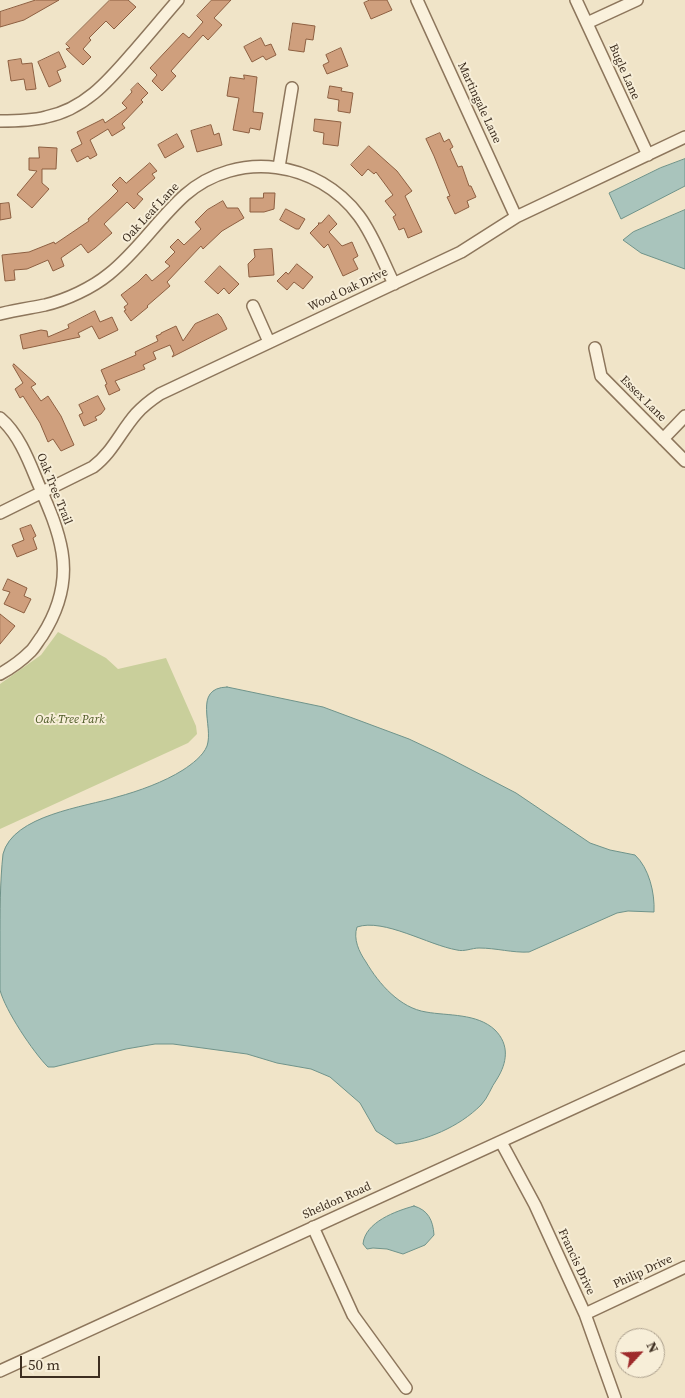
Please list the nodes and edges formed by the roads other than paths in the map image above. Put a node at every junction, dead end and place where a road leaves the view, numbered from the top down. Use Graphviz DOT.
graph roads {
  1 [pos="178,0"];
  2 [pos="416,0"];
  3 [pos="576,0"];
  4 [pos="637,0"];
  5 [pos="587,23"];
  6 [pos="292,88"];
  7 [pos="0,121"];
  8 [pos="685,138"];
  9 [pos="648,155"];
  10 [pos="279,168"];
  11 [pos="516,217"];
  12 [pos="394,284"];
  13 [pos="253,306"];
  14 [pos="0,314"];
  15 [pos="269,342"];
  16 [pos="595,348"];
  17 [pos="685,416"];
  18 [pos="0,418"];
  19 [pos="663,439"];
  20 [pos="685,461"];
  21 [pos="42,492"];
  22 [pos="0,513"];
  23 [pos="0,674"];
  24 [pos="685,1057"];
  25 [pos="501,1142"];
  26 [pos="313,1226"];
  27 [pos="685,1268"];
  28 [pos="585,1314"];
  29 [pos="0,1371"];
  30 [pos="406,1388"];
  31 [pos="615,1398"];
  1 -- 7 [label="street"];
  2 -- 11 [label="street, Martingale Lane"];
  3 -- 5 [label="street, Bugle Lane"];
  4 -- 5 [label="street"];
  5 -- 9 [label="street, Bugle Lane"];
  6 -- 10 [label="street"];
  8 -- 9 [label="street, Wood Oak Drive"];
  9 -- 11 [label="street, Wood Oak Drive"];
  10 -- 12 [label="street, Oak Leaf Lane"];
  10 -- 14 [label="street, Oak Leaf Lane"];
  11 -- 12 [label="street, Wood Oak Drive"];
  12 -- 15 [label="street, Wood Oak Drive"];
  13 -- 15 [label="street"];
  15 -- 21 [label="street, Wood Oak Drive"];
  16 -- 19 [label="street, Essex Lane"];
  17 -- 19 [label="street"];
  18 -- 21 [label="street, Oak Tree Trail"];
  19 -- 20 [label="street, Essex Lane"];
  21 -- 22 [label="street, Wood Oak Drive"];
  21 -- 23 [label="street, Oak Tree Trail"];
  24 -- 25 [label="street, Sheldon Road"];
  25 -- 26 [label="street, Sheldon Road"];
  25 -- 28 [label="street, Francis Drive"];
  26 -- 29 [label="street, Sheldon Road"];
  26 -- 30 [label="street"];
  27 -- 28 [label="street, Philip Drive"];
  28 -- 31 [label="street, Francis Drive"];
}
